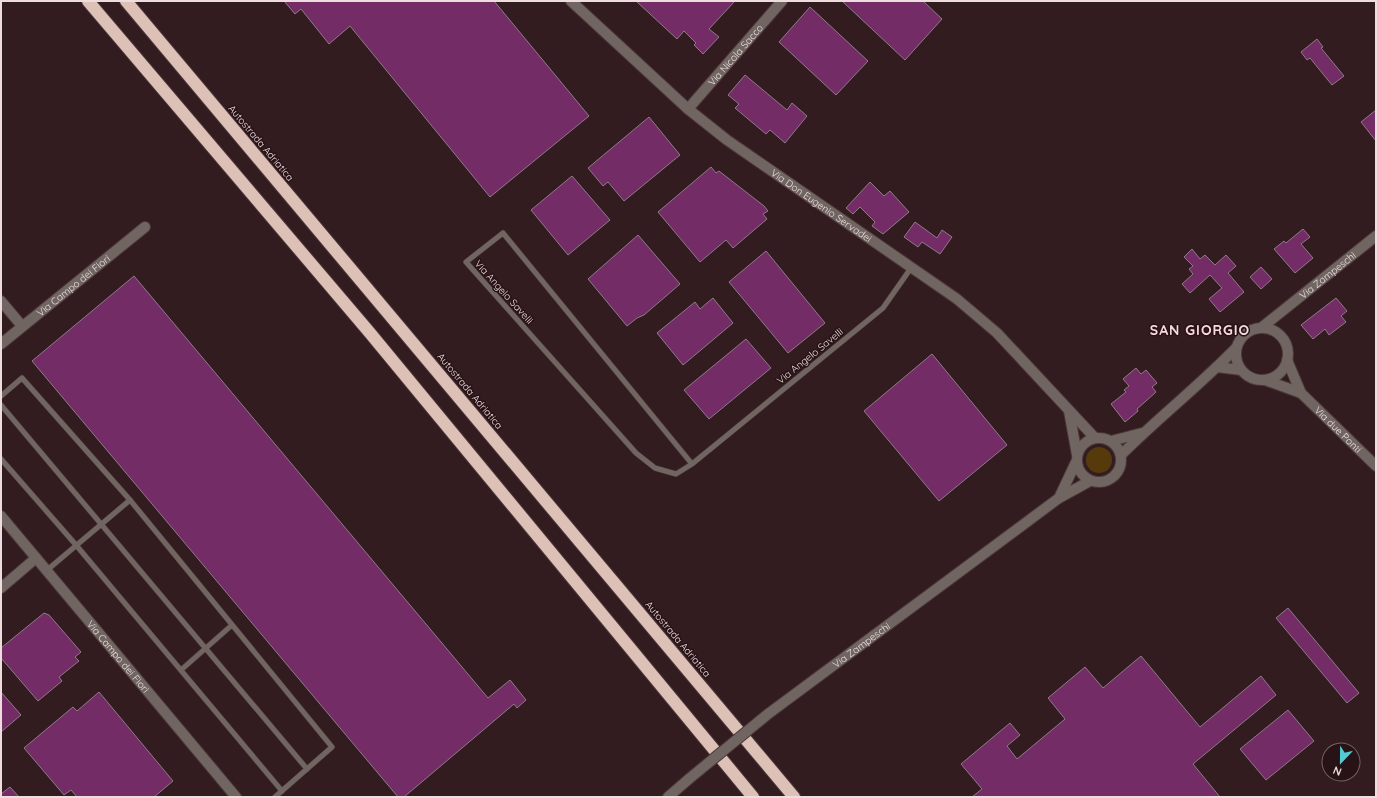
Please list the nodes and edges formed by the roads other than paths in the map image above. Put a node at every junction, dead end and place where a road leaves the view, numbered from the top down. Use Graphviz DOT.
graph roads {
  1 [pos="88,1"];
  2 [pos="126,1"];
  3 [pos="571,1"];
  4 [pos="782,1"];
  5 [pos="688,109"];
  6 [pos="145,227"];
  7 [pos="1376,236"];
  8 [pos="911,268"];
  9 [pos="1,301"];
  10 [pos="1278,314"];
  11 [pos="22,326"];
  12 [pos="1261,328"];
  13 [pos="1278,334"];
  14 [pos="1,344"];
  15 [pos="1236,348"];
  16 [pos="1287,360"];
  17 [pos="1218,368"];
  18 [pos="1241,370"];
  19 [pos="1264,380"];
  20 [pos="1301,393"];
  21 [pos="1,396"];
  22 [pos="1,405"];
  23 [pos="1069,411"];
  24 [pos="1144,432"];
  25 [pos="1095,438"];
  26 [pos="1111,441"];
  27 [pos="1121,455"];
  28 [pos="1,459"];
  29 [pos="1077,459"];
  30 [pos="692,464"];
  31 [pos="1376,466"];
  32 [pos="1090,481"];
  33 [pos="1059,498"];
  34 [pos="130,500"];
  35 [pos="1,516"];
  36 [pos="102,524"];
  37 [pos="76,546"];
  38 [pos="36,558"];
  39 [pos="46,570"];
  40 [pos="1,588"];
  41 [pos="232,625"];
  42 [pos="205,648"];
  43 [pos="181,670"];
  44 [pos="307,770"];
  45 [pos="282,791"];
  46 [pos="236,797"];
  47 [pos="275,797"];
  48 [pos="668,797"];
  49 [pos="753,797"];
  50 [pos="794,797"];
  1 -- 49 [label="highway"];
  2 -- 50 [label="highway, Autostrada Adriatica"];
  3 -- 5 [label="street, Via Don Eugenio Servadei"];
  4 -- 5 [label="street, Via Nicola Sacco"];
  5 -- 8 [label="street, Via Don Eugenio Servadei"];
  6 -- 11 [label="street, Via Campo dei Fiori"];
  7 -- 10 [label="street, Via Zampeschi"];
  8 -- 23 [label="street, Via Don Eugenio Servadei"];
  8 -- 30 [label="lane, Via Angelo Savelli"];
  9 -- 11 [label="street"];
  10 -- 12 [label="street, Via Zampeschi"];
  10 -- 13 [label="street"];
  11 -- 14 [label="street, Via Campo dei Fiori"];
  12 -- 13 [label="street"];
  12 -- 15 [label="street"];
  13 -- 16 [label="street"];
  15 -- 17 [label="street"];
  15 -- 18 [label="street"];
  16 -- 19 [label="street"];
  16 -- 20 [label="street, Via due Ponti"];
  17 -- 18 [label="street"];
  17 -- 24 [label="street"];
  18 -- 19 [label="street"];
  19 -- 20 [label="street, Via due Ponti"];
  20 -- 31 [label="street, Via due Ponti"];
  21 -- 34 [label="lane"];
  22 -- 36 [label="lane"];
  23 -- 25 [label="street, Via Don Eugenio Servadei"];
  23 -- 29 [label="street"];
  24 -- 26 [label="street"];
  24 -- 27 [label="street"];
  25 -- 26 [label="street"];
  25 -- 29 [label="street"];
  26 -- 27 [label="street"];
  27 -- 32 [label="street"];
  28 -- 37 [label="lane"];
  29 -- 32 [label="street"];
  29 -- 33 [label="street, Via Zampeschi"];
  30 -- 30 [label="lane, Via Angelo Savelli"];
  32 -- 33 [label="street, Via Zampeschi"];
  33 -- 48 [label="street, Via Zampeschi, bridge"];
  34 -- 36 [label="lane"];
  34 -- 41 [label="lane"];
  35 -- 38 [label="street, Via Campo dei Fiori"];
  36 -- 37 [label="lane"];
  36 -- 42 [label="lane"];
  37 -- 39 [label="lane"];
  37 -- 43 [label="lane"];
  38 -- 39 [label="street, Via Campo dei Fiori"];
  38 -- 40 [label="street"];
  39 -- 46 [label="street, Via Campo dei Fiori"];
  41 -- 42 [label="lane"];
  41 -- 44 [label="lane"];
  42 -- 43 [label="lane"];
  42 -- 44 [label="lane"];
  43 -- 45 [label="lane"];
  44 -- 45 [label="lane"];
  45 -- 47 [label="lane"];
}
